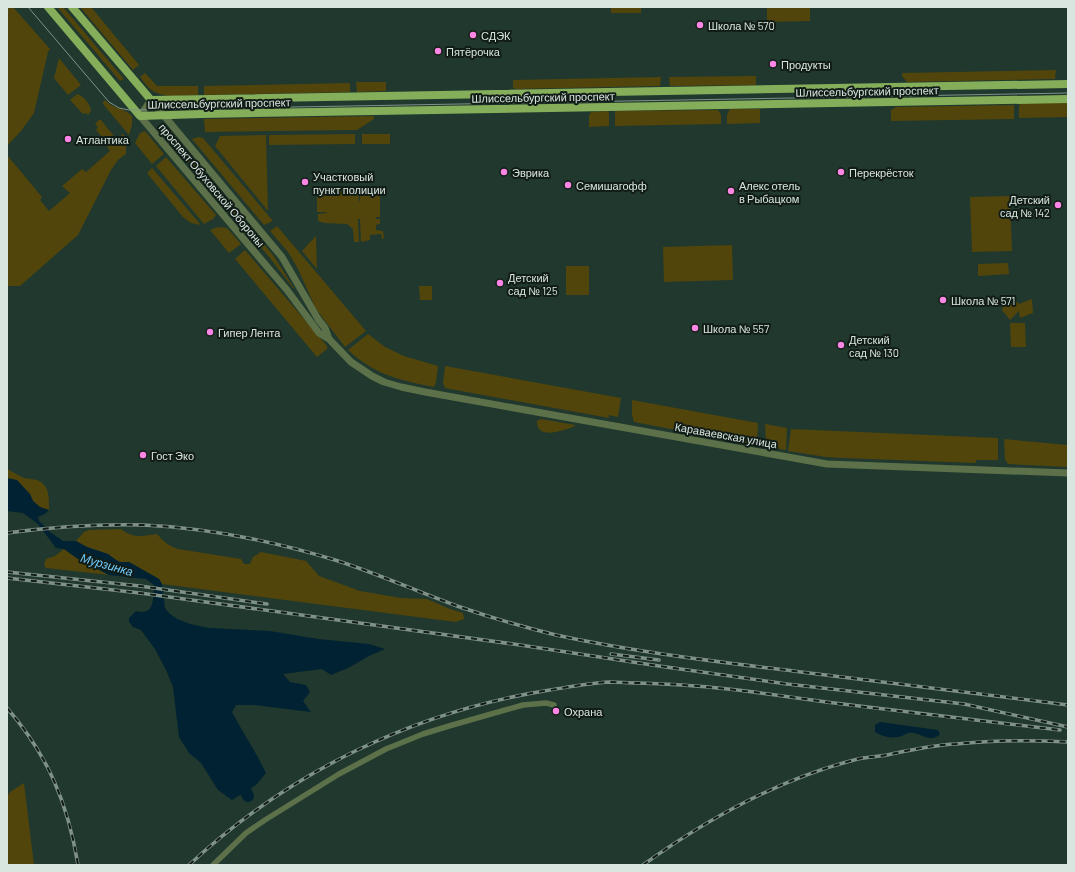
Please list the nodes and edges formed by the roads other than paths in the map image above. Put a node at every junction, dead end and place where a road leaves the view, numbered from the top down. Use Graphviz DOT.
graph roads {
  1 [pos="48,7"];
  2 [pos="72,7"];
  3 [pos="1068,84"];
  4 [pos="1068,98"];
  5 [pos="151,100"];
  6 [pos="163,115"];
  7 [pos="140,116"];
  8 [pos="329,339"];
  9 [pos="384,382"];
  10 [pos="1068,473"];
  11 [pos="554,705"];
  12 [pos="213,865"];
  1 -- 7 [label="main road, проспект Обуховской Обороны"];
  2 -- 5 [label="main road, проспект Обуховской Обороны"];
  3 -- 5 [label="main road, Шлиссельбургский проспект"];
  4 -- 6 [label="main road, Шлиссельбургский проспект"];
  5 -- 6 [label="street, проспект Обуховской Обороны"];
  5 -- 7 [label="street, Шлиссельбургский проспект"];
  6 -- 7 [label="main road, Шлиссельбургский проспект"];
  6 -- 8 [label="street, проспект Обуховской Обороны"];
  7 -- 8 [label="street, проспект Обуховской Обороны"];
  8 -- 9 [label="street, проспект Обуховской Обороны"];
  9 -- 10 [label="street, Караваевская улица"];
  11 -- 12 [label="street"];
}
